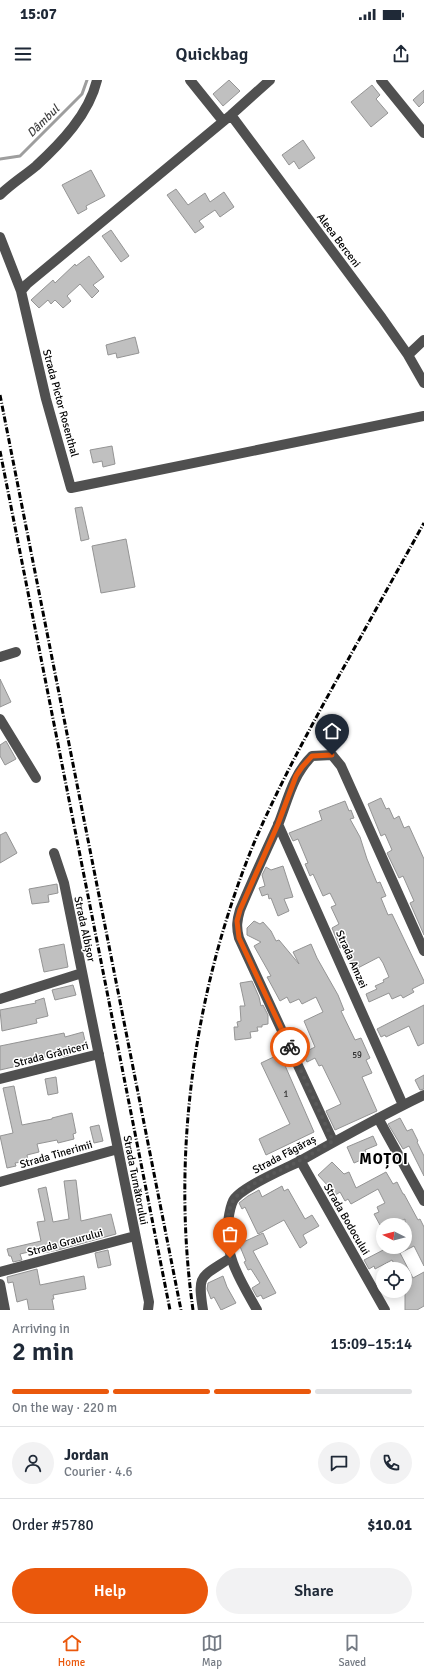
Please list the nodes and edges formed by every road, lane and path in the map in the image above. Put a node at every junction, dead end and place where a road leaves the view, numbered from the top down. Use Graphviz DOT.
graph roads {
  1 [pos="97,80"];
  2 [pos="190,80"];
  3 [pos="270,80"];
  4 [pos="381,80"];
  5 [pos="227,118"];
  6 [pos="424,133"];
  7 [pos="0,195"];
  8 [pos="0,237"];
  9 [pos="21,291"];
  10 [pos="424,340"];
  11 [pos="408,355"];
  12 [pos="424,383"];
  13 [pos="424,416"];
  14 [pos="16,652"];
  15 [pos="0,657"];
  16 [pos="0,719"];
  17 [pos="36,778"];
  18 [pos="278,824"];
  19 [pos="54,852"];
  20 [pos="424,951"];
  21 [pos="82,973"];
  22 [pos="0,999"];
  23 [pos="99,1054"];
  24 [pos="0,1079"];
  25 [pos="424,1095"];
  26 [pos="403,1105"];
  27 [pos="378,1118"];
  28 [pos="333,1141"];
  29 [pos="118,1149"];
  30 [pos="300,1160"];
  31 [pos="0,1182"];
  32 [pos="424,1201"];
  33 [pos="135,1236"];
  34 [pos="230,1258"];
  35 [pos="0,1272"];
  36 [pos="0,1284"];
  37 [pos="5,1310"];
  38 [pos="148,1310"];
  39 [pos="203,1310"];
  40 [pos="257,1310"];
  41 [pos="386,1310"];
  1 -- 7 [label="street"];
  2 -- 5 [label="street, Aleea Berceni"];
  3 -- 5 [label="street"];
  4 -- 6 [label="street"];
  5 -- 9 [label="street"];
  5 -- 11 [label="street, Aleea Berceni"];
  8 -- 9 [label="street"];
  9 -- 13 [label="street, Strada Pictor Rosenthal"];
  10 -- 11 [label="street"];
  11 -- 12 [label="street, Aleea Berceni"];
  14 -- 15 [label="street"];
  16 -- 17 [label="street"];
  18 -- 20 [label="street"];
  18 -- 26 [label="street, Strada Amzei"];
  18 -- 28 [label="street"];
  19 -- 21 [label="street, Strada Albișor"];
  21 -- 22 [label="street, Strada Albișor"];
  21 -- 23 [label="street, Strada Grăniceri"];
  23 -- 24 [label="street, Strada Grăniceri"];
  23 -- 29 [label="street, Strada Turnătorului"];
  25 -- 26 [label="street, Strada Făgăraș"];
  26 -- 27 [label="street, Strada Făgăraș"];
  27 -- 28 [label="street, Strada Făgăraș"];
  27 -- 32 [label="street"];
  28 -- 30 [label="street, Strada Făgăraș"];
  29 -- 31 [label="street, Strada Tinerimii"];
  29 -- 33 [label="street, Strada Turnătorului"];
  30 -- 34 [label="street, Strada Făgăraș"];
  30 -- 41 [label="street, Strada Bodocului"];
  33 -- 35 [label="street, Strada Graurului"];
  33 -- 38 [label="street, Strada Turnătorului"];
  34 -- 39 [label="street"];
  34 -- 40 [label="street"];
  36 -- 37 [label="street"];
}
